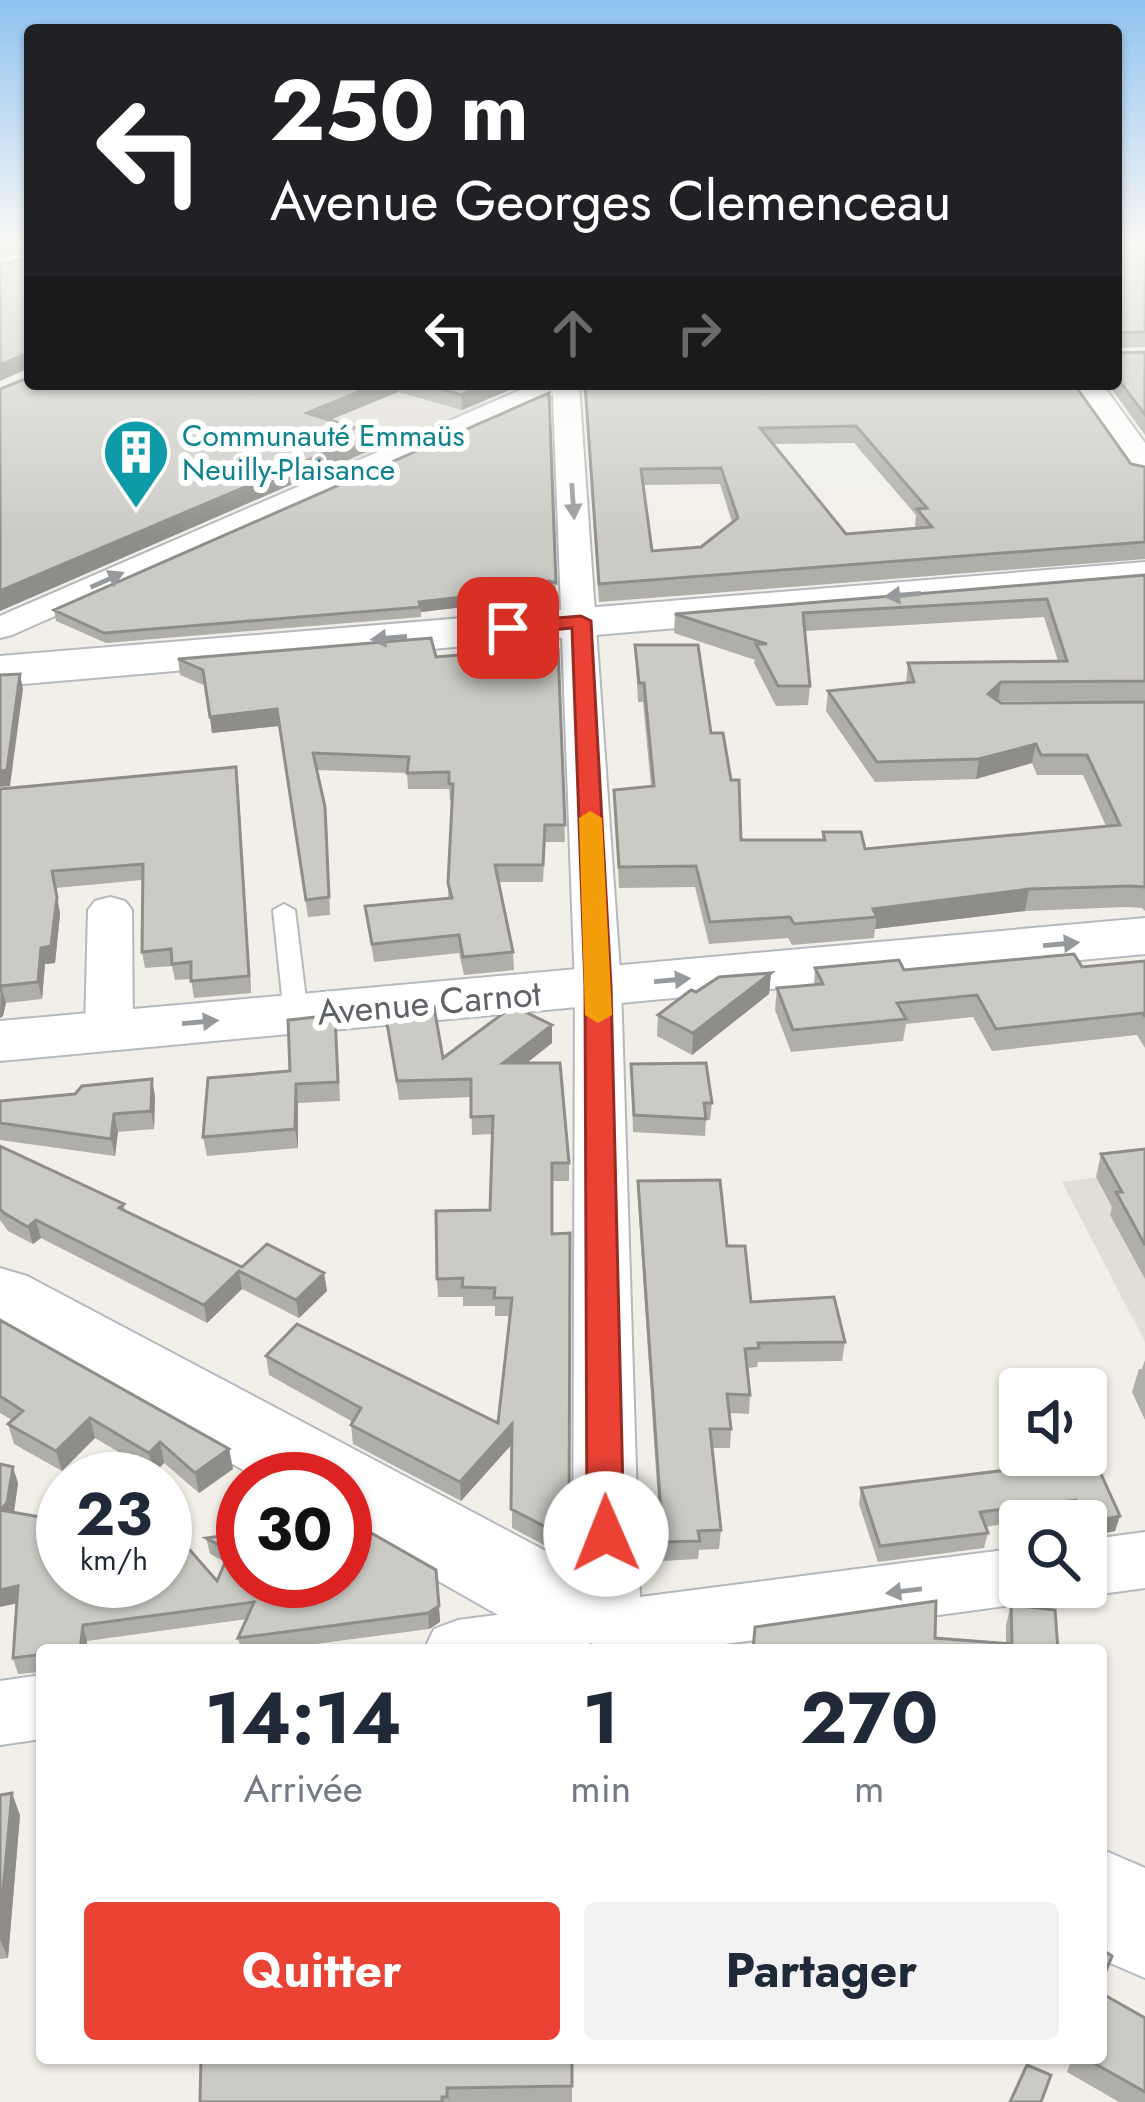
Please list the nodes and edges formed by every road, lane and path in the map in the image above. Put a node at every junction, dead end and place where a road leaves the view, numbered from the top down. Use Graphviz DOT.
graph roads {
  1 [pos="547,390"];
  2 [pos="562,390"];
  3 [pos="1088,390"];
  4 [pos="1145,470"];
  5 [pos="1145,575"];
  6 [pos="581,621"];
  7 [pos="0,628"];
  8 [pos="0,671"];
  9 [pos="110,910"];
  10 [pos="284,910"];
  11 [pos="1145,936"];
  12 [pos="598,986"];
  13 [pos="296,1015"];
  14 [pos="110,1030"];
  15 [pos="0,1041"];
  16 [pos="0,1296"];
  17 [pos="284,1452"];
  18 [pos="372,1501"];
  19 [pos="1145,1560"];
  20 [pos="1107,1565"];
  21 [pos="999,1579"];
  22 [pos="626,1640"];
  23 [pos="559,1644"];
  24 [pos="36,1708"];
  25 [pos="0,1713"];
  26 [pos="1107,1904"];
  27 [pos="1145,1925"];
  7 -- 1 [label="street, one-way"];
  2 -- 6 [label="street, one-way"];
  3 -- 4 [label="street"];
  5 -- 6 [label="street, one-way"];
  6 -- 8 [label="street, one-way"];
  6 -- 12 [label="street"];
  9 -- 14 [label="street"];
  10 -- 13 [label="lane"];
  12 -- 11 [label="street, Avenue Carnot, one-way"];
  12 -- 13 [label="street, Avenue Carnot"];
  12 -- 22 [label="street"];
  14 -- 13 [label="street, Avenue Carnot, one-way"];
  14 -- 15 [label="street, Avenue Carnot"];
  16 -- 17 [label="street"];
  18 -- 22 [label="street"];
  19 -- 20 [label="street"];
  21 -- 22 [label="street, one-way"];
  22 -- 23 [label="street"];
  24 -- 25 [label="street"];
  26 -- 27 [label="street"];
}
